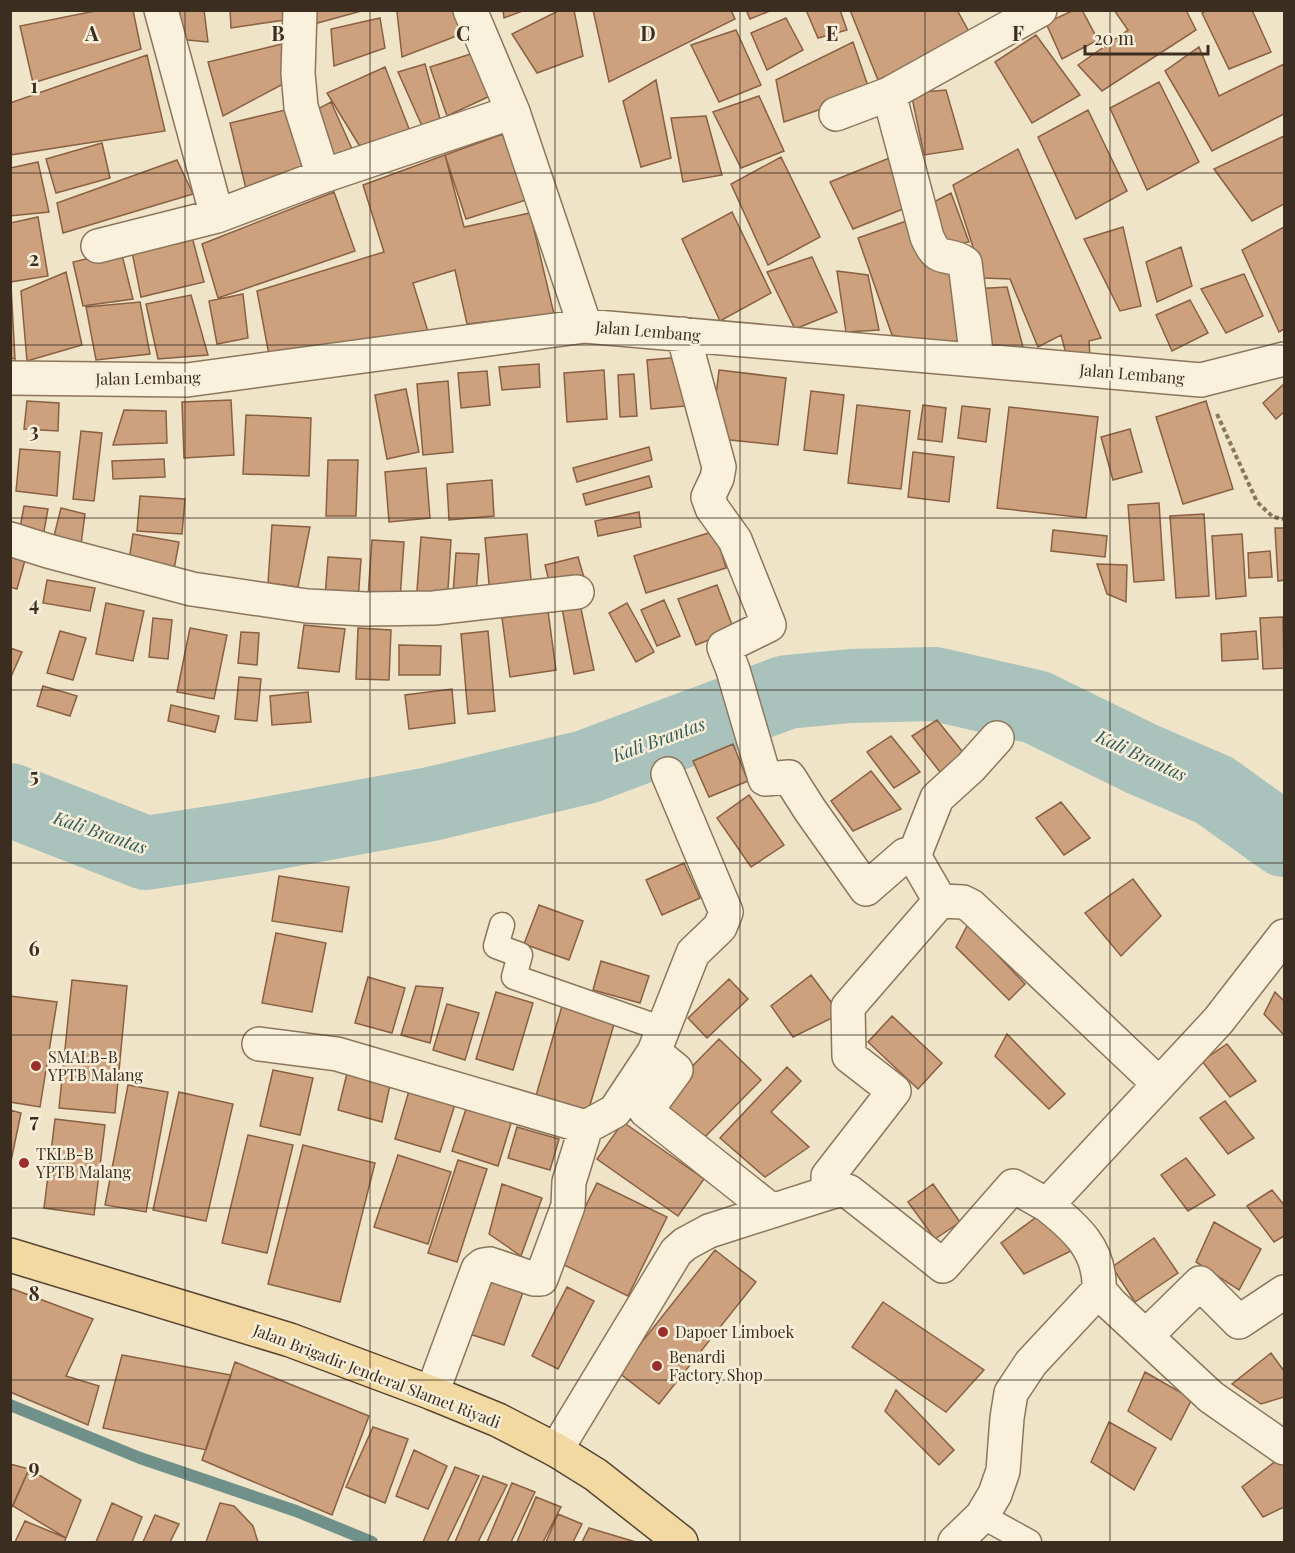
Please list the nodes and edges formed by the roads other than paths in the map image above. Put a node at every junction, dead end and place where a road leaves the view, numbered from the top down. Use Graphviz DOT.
graph roads {
  1 [pos="161,10"];
  2 [pos="300,10"];
  3 [pos="470,10"];
  4 [pos="1040,10"];
  5 [pos="889,94"];
  6 [pos="513,112"];
  7 [pos="836,114"];
  8 [pos="324,176"];
  9 [pos="217,216"];
  10 [pos="98,246"];
  11 [pos="585,326"];
  12 [pos="683,334"];
  13 [pos="1284,359"];
  14 [pos="977,360"];
  15 [pos="10,378"];
  16 [pos="10,539"];
  17 [pos="577,592"];
  18 [pos="998,738"];
  19 [pos="668,774"];
  20 [pos="914,856"];
  21 [pos="940,901"];
  22 [pos="502,925"];
  23 [pos="1284,936"];
  24 [pos="658,1041"];
  25 [pos="259,1044"];
  26 [pos="1158,1084"];
  27 [pos="586,1127"];
  28 [pos="828,1193"];
  29 [pos="1047,1205"];
  30 [pos="772,1211"];
  31 [pos="10,1255"];
  32 [pos="1099,1290"];
  33 [pos="1284,1292"];
  34 [pos="1146,1336"];
  35 [pos="432,1393"];
  36 [pos="1284,1448"];
  37 [pos="556,1450"];
  38 [pos="982,1516"];
  39 [pos="681,1542"];
  40 [pos="955,1542"];
  41 [pos="1029,1542"];
  1 -- 9 [label="street"];
  2 -- 8 [label="street"];
  3 -- 6 [label="street"];
  4 -- 5 [label="street"];
  5 -- 7 [label="street"];
  5 -- 14 [label="street"];
  6 -- 8 [label="street"];
  6 -- 11 [label="street"];
  8 -- 9 [label="street"];
  9 -- 10 [label="street"];
  11 -- 12 [label="street, Jalan Lembang"];
  11 -- 15 [label="street, Jalan Lembang"];
  12 -- 14 [label="street, Jalan Lembang"];
  12 -- 20 [label="street"];
  13 -- 14 [label="street, Jalan Lembang"];
  16 -- 17 [label="street"];
  18 -- 20 [label="street"];
  19 -- 24 [label="street"];
  20 -- 21 [label="street"];
  21 -- 26 [label="street"];
  21 -- 28 [label="street"];
  22 -- 24 [label="lane"];
  23 -- 26 [label="street"];
  24 -- 27 [label="street"];
  24 -- 30 [label="street"];
  25 -- 27 [label="street"];
  26 -- 29 [label="street"];
  27 -- 35 [label="street"];
  28 -- 29 [label="street"];
  28 -- 30 [label="street"];
  29 -- 32 [label="street"];
  30 -- 37 [label="street"];
  31 -- 35 [label="main road, Jalan Brigadir Jenderal Slamet Riyadi"];
  32 -- 34 [label="street"];
  32 -- 38 [label="street"];
  33 -- 34 [label="street"];
  34 -- 36 [label="street"];
  35 -- 37 [label="main road, Jalan Brigadir Jenderal Slamet Riyadi"];
  37 -- 39 [label="main road, Jalan Brigadir Jenderal Slamet Riyadi"];
  38 -- 40 [label="street"];
  38 -- 41 [label="lane"];
}
